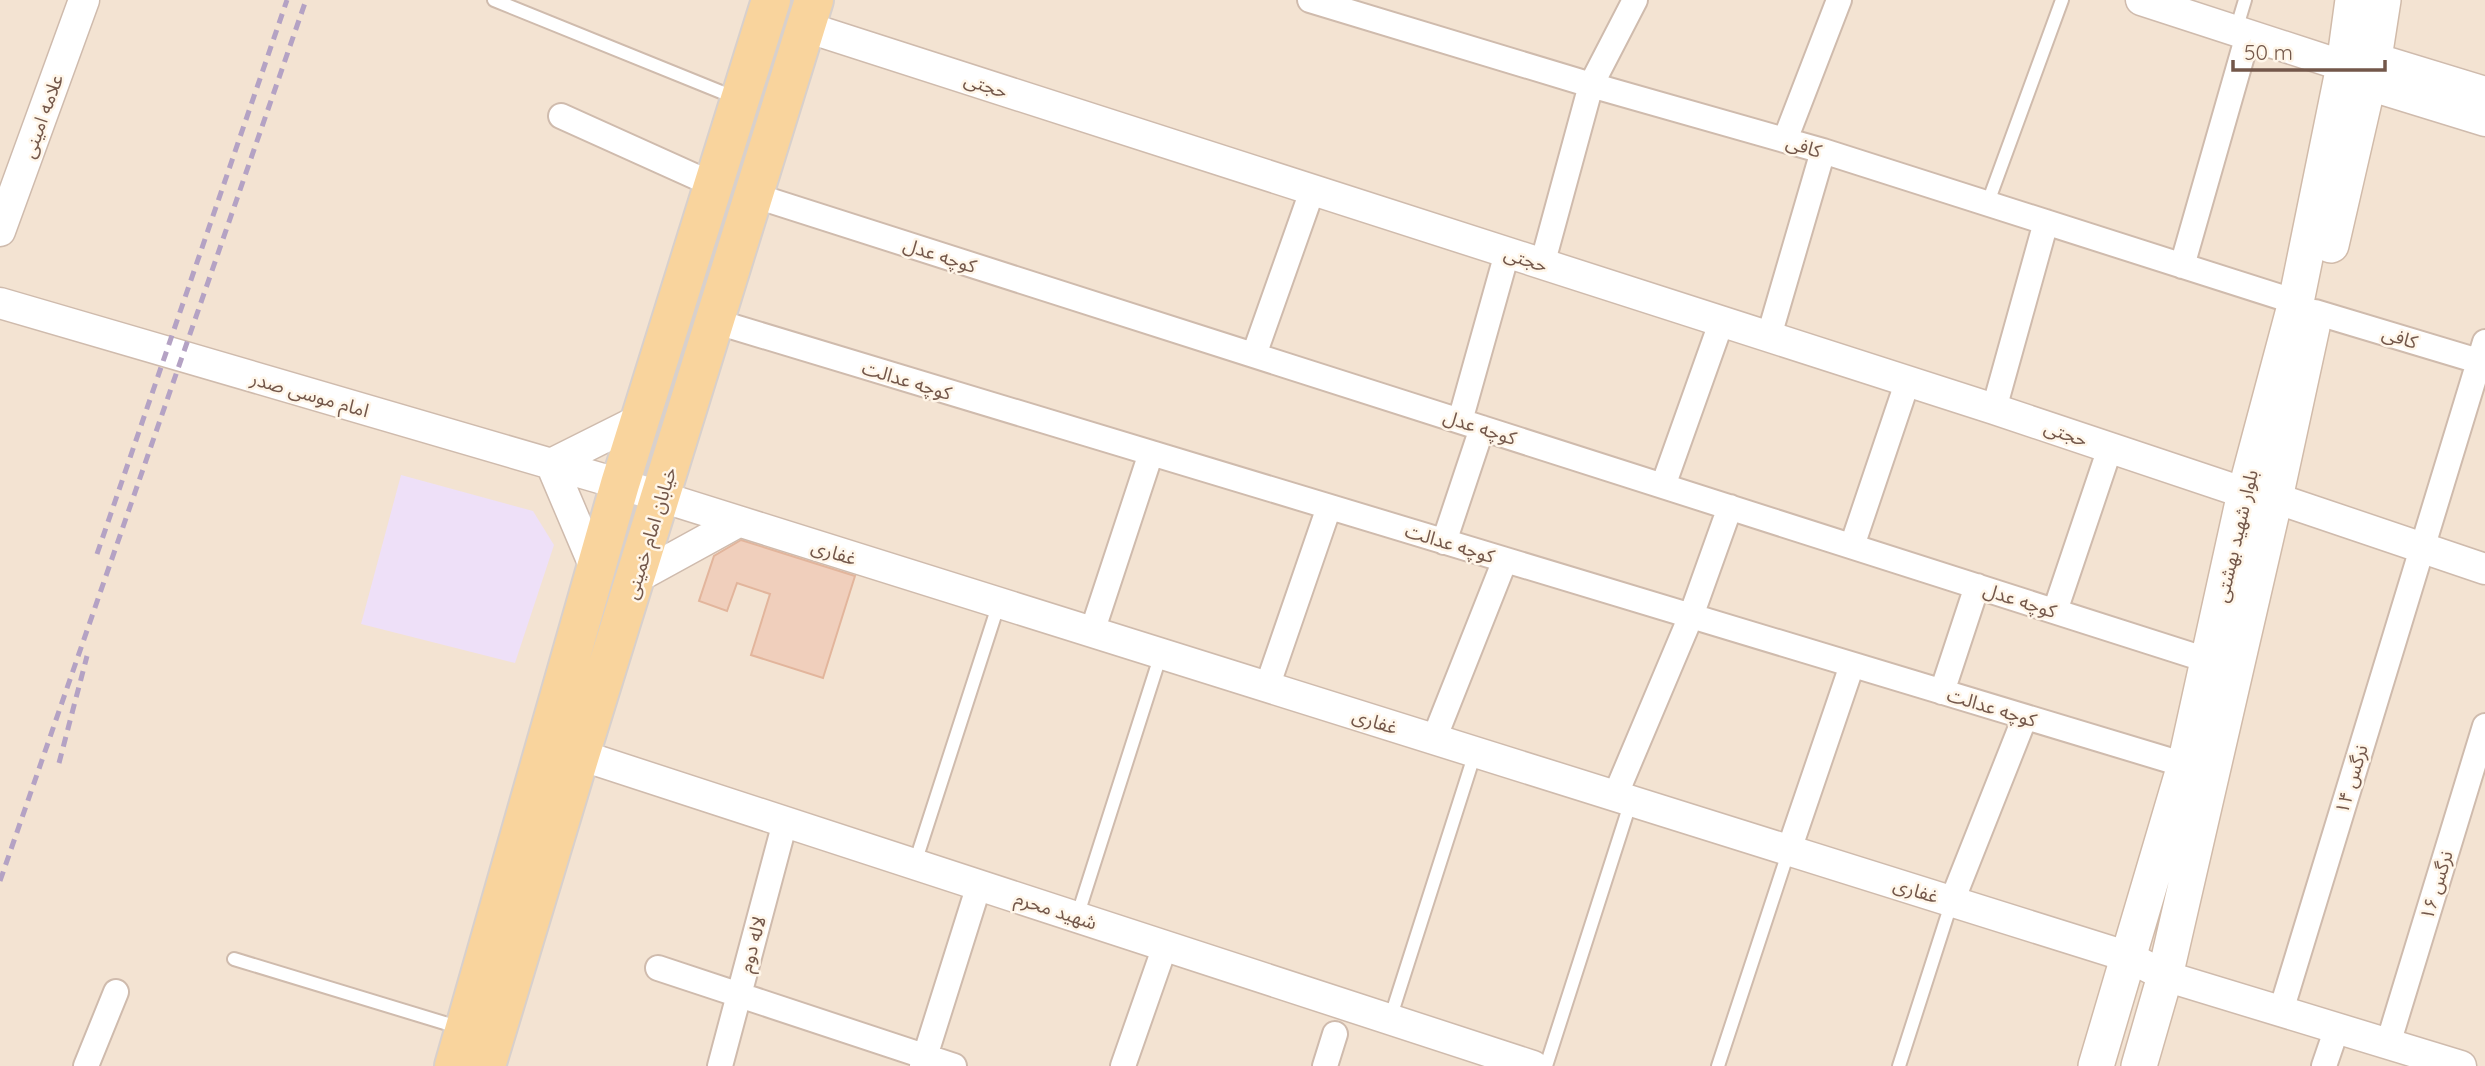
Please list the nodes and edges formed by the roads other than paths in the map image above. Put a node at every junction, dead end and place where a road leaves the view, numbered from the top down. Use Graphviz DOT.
graph roads {
  1 [pos="84,0"];
  2 [pos="494,0"];
  3 [pos="771,0"];
  4 [pos="1310,0"];
  5 [pos="1635,0"];
  6 [pos="1839,0"];
  7 [pos="2062,0"];
  8 [pos="2141,0"];
  9 [pos="2245,0"];
  10 [pos="2353,0"];
  11 [pos="2383,0"];
  12 [pos="810,13"];
  13 [pos="2242,33"];
  14 [pos="2362,70"];
  15 [pos="1591,85"];
  16 [pos="2485,92"];
  17 [pos="740,99"];
  18 [pos="561,116"];
  19 [pos="2485,121"];
  20 [pos="1785,140"];
  21 [pos="1823,151"];
  22 [pos="714,185"];
  23 [pos="1312,191"];
  24 [pos="753,195"];
  25 [pos="1987,205"];
  26 [pos="2046,222"];
  27 [pos="0,232"];
  28 [pos="1507,253"];
  29 [pos="1542,265"];
  30 [pos="2182,266"];
  31 [pos="0,303"];
  32 [pos="2305,307"];
  33 [pos="714,321"];
  34 [pos="1721,323"];
  35 [pos="1769,336"];
  36 [pos="1254,355"];
  37 [pos="2483,355"];
  38 [pos="1907,383"];
  39 [pos="1994,409"];
  40 [pos="641,419"];
  41 [pos="1471,425"];
  42 [pos="2110,448"];
  43 [pos="1151,453"];
  44 [pos="551,464"];
  45 [pos="620,484"];
  46 [pos="1663,486"];
  47 [pos="2260,496"];
  48 [pos="661,498"];
  49 [pos="1329,507"];
  50 [pos="1730,507"];
  51 [pos="738,522"];
  52 [pos="1444,542"];
  53 [pos="1852,546"];
  54 [pos="2421,547"];
  55 [pos="1506,560"];
  56 [pos="2485,569"];
  57 [pos="596,570"];
  58 [pos="636,578"];
  59 [pos="1977,586"];
  60 [pos="999,603"];
  61 [pos="2055,611"];
  62 [pos="1691,616"];
  63 [pos="1092,632"];
  64 [pos="1161,654"];
  65 [pos="2207,660"];
  66 [pos="1852,665"];
  67 [pos="1268,687"];
  68 [pos="1942,692"];
  69 [pos="2025,717"];
  70 [pos="2485,726"];
  71 [pos="1434,739"];
  72 [pos="1475,752"];
  73 [pos="580,755"];
  74 [pos="2185,765"];
  75 [pos="1623,798"];
  76 [pos="785,822"];
  77 [pos="1789,850"];
  78 [pos="914,864"];
  79 [pos="979,885"];
  80 [pos="1952,901"];
  81 [pos="1077,917"];
  82 [pos="1165,946"];
  83 [pos="2129,957"];
  84 [pos="234,959"];
  85 [pos="658,968"];
  86 [pos="2165,976"];
  87 [pos="116,992"];
  88 [pos="738,993"];
  89 [pos="2281,1011"];
  90 [pos="1390,1019"];
  91 [pos="2337,1028"];
  92 [pos="465,1029"];
  93 [pos="1335,1034"];
  94 [pos="2388,1044"];
  95 [pos="924,1061"];
  96 [pos="86,1066"];
  97 [pos="454,1066"];
  98 [pos="486,1066"];
  99 [pos="720,1066"];
  100 [pos="954,1066"];
  101 [pos="1123,1066"];
  102 [pos="1325,1066"];
  103 [pos="1533,1066"];
  104 [pos="1546,1066"];
  105 [pos="1718,1066"];
  106 [pos="1899,1066"];
  107 [pos="2096,1066"];
  108 [pos="2139,1066"];
  109 [pos="2324,1066"];
  110 [pos="2462,1066"];
  1 -- 27 [label="street, علامه امینی"];
  2 -- 17 [label="lane"];
  3 -- 17 [label="main road"];
  4 -- 15 [label="street, کافی"];
  5 -- 15 [label="street"];
  6 -- 20 [label="street"];
  7 -- 25 [label="lane"];
  8 -- 13 [label="street"];
  9 -- 13 [label="lane"];
  10 -- 14 [label="main road, بلوار شهید بهشتی"];
  11 -- 14 [label="main road, بلوار شهید بهشتی"];
  12 -- 23 [label="street, حجتی"];
  12 -- 24 [label="main road, خیابان امام خمینی"];
  13 -- 14 [label="street"];
  13 -- 30 [label="street"];
  14 -- 16 [label="street"];
  14 -- 19 [label="street"];
  14 -- 32 [label="main road, بلوار شهید بهشتی"];
  15 -- 20 [label="street, کافی"];
  15 -- 29 [label="street"];
  17 -- 22 [label="main road"];
  18 -- 22 [label="street"];
  20 -- 21 [label="street, کافی"];
  21 -- 25 [label="street, کافی"];
  21 -- 35 [label="street"];
  22 -- 40 [label="main road"];
  23 -- 28 [label="street, حجتی"];
  23 -- 36 [label="street"];
  24 -- 33 [label="main road, خیابان امام خمینی"];
  24 -- 36 [label="street, کوچه عدل"];
  25 -- 26 [label="street, کافی"];
  26 -- 30 [label="street, کافی"];
  26 -- 39 [label="street"];
  28 -- 29 [label="street, حجتی"];
  28 -- 41 [label="street"];
  29 -- 34 [label="street, حجتی"];
  30 -- 32 [label="street, کافی"];
  31 -- 44 [label="street, امام موسی صدر"];
  32 -- 37 [label="street, کافی"];
  32 -- 47 [label="main road, بلوار شهید بهشتی"];
  33 -- 43 [label="street, کوچه عدالت"];
  33 -- 48 [label="main road, خیابان امام خمینی"];
  34 -- 35 [label="street, حجتی"];
  34 -- 46 [label="street"];
  35 -- 38 [label="street, حجتی"];
  36 -- 41 [label="street, کوچه عدل"];
  37 -- 54 [label="street, نرگس ۱۴"];
  38 -- 39 [label="street, حجتی"];
  38 -- 53 [label="street"];
  39 -- 42 [label="street, حجتی"];
  40 -- 44 [label="street"];
  40 -- 45 [label="main road"];
  41 -- 46 [label="street, کوچه عدل"];
  41 -- 52 [label="street"];
  42 -- 47 [label="street, حجتی"];
  42 -- 61 [label="street"];
  43 -- 49 [label="street, کوچه عدالت"];
  43 -- 63 [label="street"];
  44 -- 45 [label="street, امام موسی صدر"];
  44 -- 57 [label="street"];
  45 -- 48 [label="street, غفاری"];
  45 -- 57 [label="main road"];
  46 -- 50 [label="street, کوچه عدل"];
  47 -- 54 [label="street, حجتی"];
  47 -- 65 [label="main road, بلوار شهید بهشتی"];
  47 -- 86 [label="main road, بلوار شهید بهشتی"];
  48 -- 51 [label="street, غفاری"];
  48 -- 58 [label="main road, خیابان امام خمینی"];
  49 -- 52 [label="street, کوچه عدالت"];
  49 -- 67 [label="street"];
  50 -- 53 [label="street, کوچه عدل"];
  50 -- 62 [label="street"];
  51 -- 58 [label="street"];
  51 -- 60 [label="street, غفاری"];
  52 -- 55 [label="street, کوچه عدالت"];
  53 -- 59 [label="street, کوچه عدل"];
  54 -- 56 [label="street, حجتی"];
  54 -- 89 [label="street, نرگس ۱۴"];
  55 -- 62 [label="street, کوچه عدالت"];
  55 -- 71 [label="street"];
  57 -- 92 [label="main road"];
  58 -- 73 [label="main road, خیابان امام خمینی"];
  59 -- 61 [label="street, کوچه عدل"];
  59 -- 68 [label="street"];
  60 -- 63 [label="street, غفاری"];
  60 -- 78 [label="lane"];
  61 -- 65 [label="street, کوچه عدل"];
  62 -- 66 [label="street, کوچه عدالت"];
  62 -- 75 [label="street"];
  63 -- 64 [label="street, غفاری"];
  64 -- 67 [label="street, غفاری"];
  64 -- 81 [label="lane"];
  65 -- 74 [label="main road, بلوار شهید بهشتی"];
  66 -- 68 [label="street, کوچه عدالت"];
  66 -- 77 [label="street"];
  67 -- 71 [label="street, غفاری"];
  68 -- 69 [label="street, کوچه عدالت"];
  69 -- 74 [label="street, کوچه عدالت"];
  69 -- 80 [label="street"];
  70 -- 94 [label="street, نرگس ۱۶"];
  71 -- 72 [label="street, غفاری"];
  72 -- 75 [label="street, غفاری"];
  72 -- 90 [label="lane"];
  73 -- 76 [label="street, شهید محرم"];
  73 -- 98 [label="main road, خیابان امام خمینی"];
  74 -- 83 [label="main road, بلوار شهید بهشتی"];
  75 -- 77 [label="street, غفاری"];
  75 -- 104 [label="lane"];
  76 -- 78 [label="street, شهید محرم"];
  76 -- 88 [label="street, لاله دوم"];
  77 -- 80 [label="street, غفاری"];
  77 -- 105 [label="lane"];
  78 -- 79 [label="street, شهید محرم"];
  79 -- 81 [label="street, شهید محرم"];
  79 -- 95 [label="street"];
  80 -- 83 [label="street, غفاری"];
  80 -- 106 [label="lane"];
  81 -- 82 [label="street, شهید محرم"];
  82 -- 90 [label="street, شهید محرم"];
  82 -- 101 [label="street"];
  83 -- 86 [label="street, غفاری"];
  83 -- 107 [label="main road, بلوار شهید بهشتی"];
  84 -- 92 [label="lane"];
  85 -- 88 [label="street"];
  86 -- 89 [label="street"];
  86 -- 108 [label="main road, بلوار شهید بهشتی"];
  87 -- 96 [label="street"];
  88 -- 95 [label="street"];
  88 -- 99 [label="street, لاله دوم"];
  89 -- 91 [label="street"];
  90 -- 103 [label="street, شهید محرم"];
  91 -- 94 [label="street"];
  91 -- 109 [label="street"];
  92 -- 97 [label="main road"];
  93 -- 102 [label="street"];
  94 -- 110 [label="street"];
  95 -- 100 [label="street"];
}
